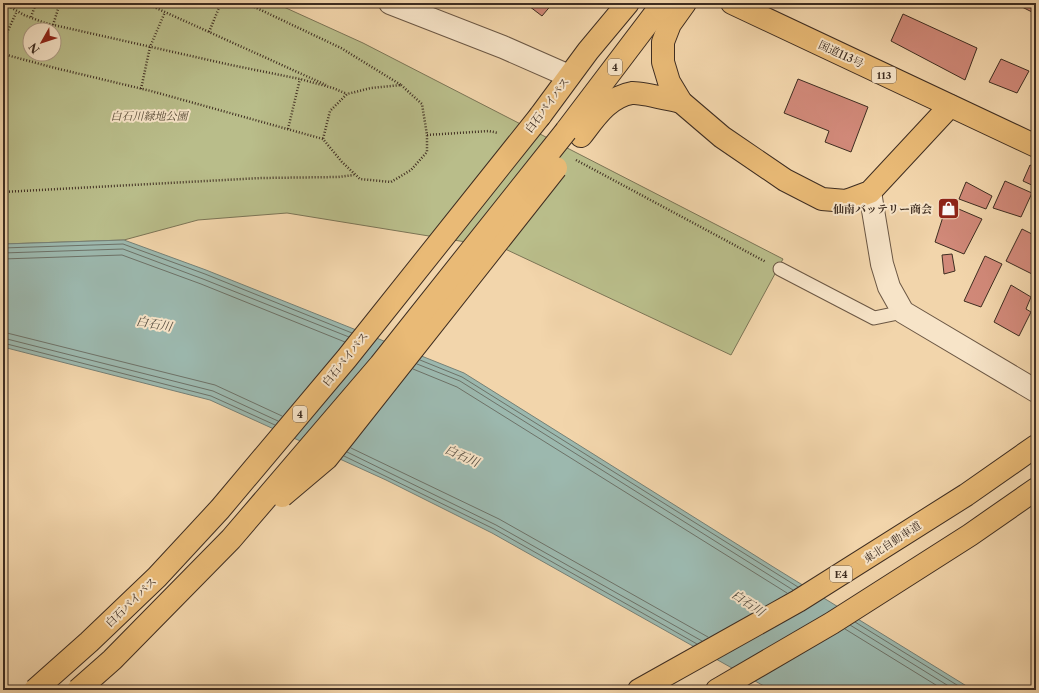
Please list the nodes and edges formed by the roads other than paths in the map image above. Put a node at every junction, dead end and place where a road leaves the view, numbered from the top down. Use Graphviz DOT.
graph roads {
  1 [pos="390,3"];
  2 [pos="615,3"];
  3 [pos="628,3"];
  4 [pos="677,3"];
  5 [pos="732,3"];
  6 [pos="588,51"];
  7 [pos="569,76"];
  8 [pos="681,102"];
  9 [pos="950,106"];
  10 [pos="572,143"];
  11 [pos="1036,146"];
  12 [pos="870,192"];
  13 [pos="780,270"];
  14 [pos="903,312"];
  15 [pos="1036,391"];
  16 [pos="1036,446"];
  17 [pos="1036,489"];
  18 [pos="35,690"];
  19 [pos="78,690"];
  20 [pos="639,690"];
  21 [pos="716,690"];
  1 -- 7 [label="street"];
  2 -- 6 [label="highway"];
  3 -- 6 [label="highway, 白石バイパス / 4"];
  4 -- 8 [label="highway"];
  4 -- 10 [label="highway, 4"];
  5 -- 9 [label="highway, 国道113号 / 113"];
  6 -- 7 [label="highway, 白石バイパス / 4"];
  7 -- 18 [label="highway, 白石バイパス / 4, bridge"];
  8 -- 10 [label="highway"];
  8 -- 12 [label="highway"];
  9 -- 11 [label="highway, 国道113号 / 113"];
  9 -- 12 [label="highway"];
  10 -- 19 [label="highway, 4, bridge"];
  12 -- 14 [label="street"];
  13 -- 14 [label="lane"];
  14 -- 15 [label="street"];
  16 -- 20 [label="highway, 東北自動車道 / E4"];
  17 -- 21 [label="highway"];
}
